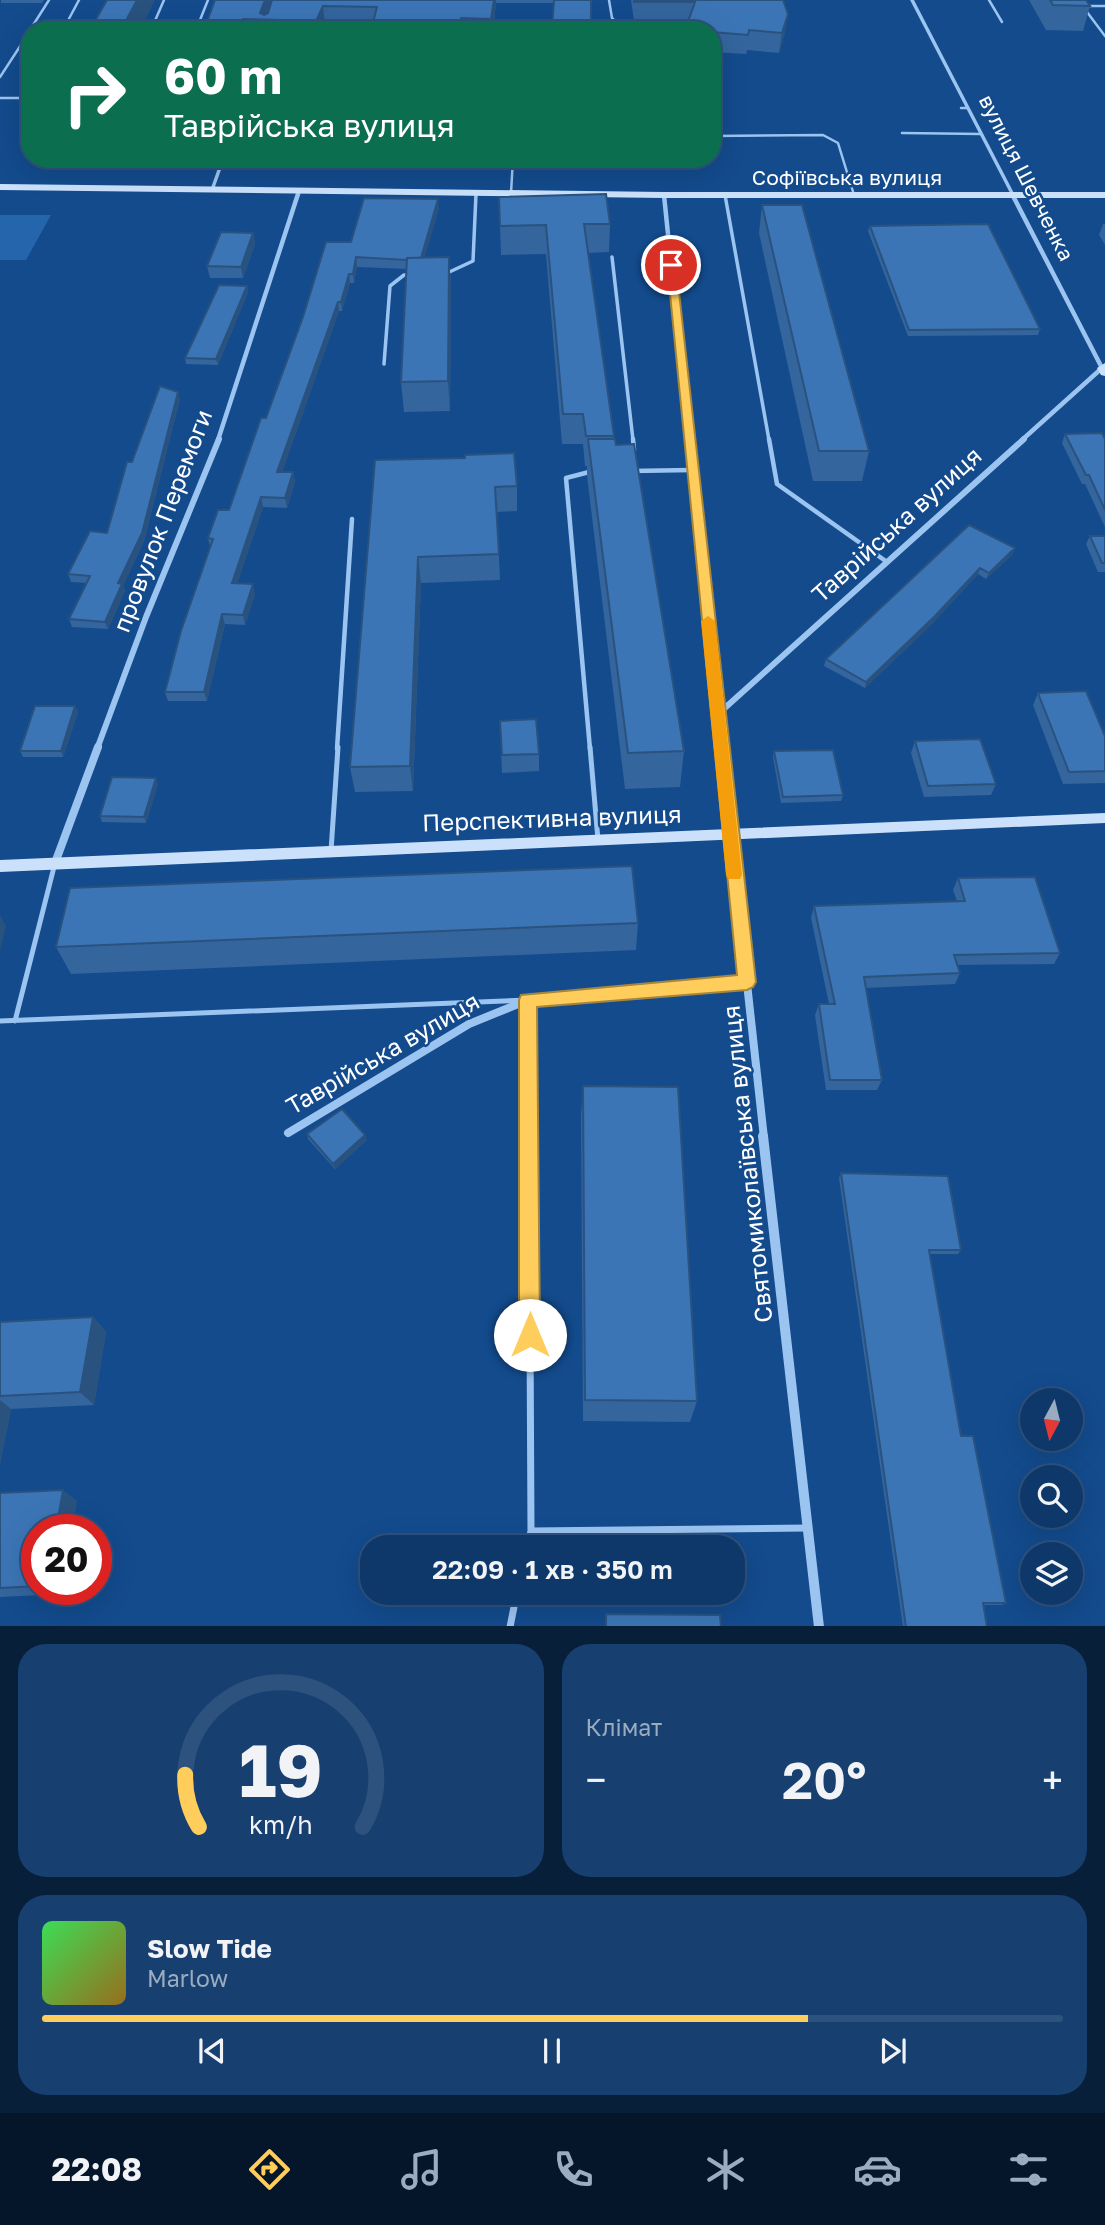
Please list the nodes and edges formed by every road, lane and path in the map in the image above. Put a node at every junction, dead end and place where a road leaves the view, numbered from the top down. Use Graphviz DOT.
graph roads {
  1 [pos="49,0"];
  2 [pos="79,0"];
  3 [pos="164,0"];
  4 [pos="208,0"];
  5 [pos="609,0"];
  6 [pos="912,0"];
  7 [pos="989,0"];
  8 [pos="1079,0"];
  9 [pos="1083,6"];
  10 [pos="1105,6"];
  11 [pos="36,21"];
  12 [pos="68,21"];
  13 [pos="155,21"];
  14 [pos="200,21"];
  15 [pos="613,21"];
  16 [pos="1002,22"];
  17 [pos="1105,36"];
  18 [pos="21,44"];
  19 [pos="0,77"];
  20 [pos="0,98"];
  21 [pos="21,98"];
  22 [pos="961,108"];
  23 [pos="968,108"];
  24 [pos="902,133"];
  25 [pos="981,134"];
  26 [pos="721,136"];
  27 [pos="220,168"];
  28 [pos="512,168"];
  29 [pos="0,187"];
  30 [pos="212,190"];
  31 [pos="299,191"];
  32 [pos="476,193"];
  33 [pos="511,193"];
  34 [pos="664,195"];
  35 [pos="725,195"];
  36 [pos="854,195"];
  37 [pos="1105,195"];
  38 [pos="1013,196"];
  39 [pos="612,257"];
  40 [pos="439,274"];
  41 [pos="416,275"];
  42 [pos="384,363"];
  43 [pos="1104,369"];
  44 [pos="635,457"];
  45 [pos="692,470"];
  46 [pos="598,471"];
  47 [pos="624,471"];
  48 [pos="352,519"];
  49 [pos="887,562"];
  50 [pos="717,715"];
  51 [pos="1105,818"];
  52 [pos="730,834"];
  53 [pos="598,840"];
  54 [pos="331,851"];
  55 [pos="55,863"];
  56 [pos="0,866"];
  57 [pos="747,982"];
  58 [pos="528,1000"];
  59 [pos="0,1021"];
  60 [pos="15,1021"];
  61 [pos="288,1133"];
  62 [pos="808,1528"];
  63 [pos="531,1531"];
  64 [pos="530,1535"];
  65 [pos="514,1605"];
  66 [pos="510,1626"];
  67 [pos="819,1626"];
  1 -- 11 [label="lane"];
  2 -- 12 [label="lane"];
  3 -- 13 [label="lane"];
  4 -- 14 [label="lane"];
  5 -- 15 [label="lane"];
  6 -- 23 [label="street, вулиця Шевченка"];
  7 -- 16 [label="lane"];
  8 -- 9 [label="lane"];
  9 -- 10 [label="lane"];
  9 -- 17 [label="lane"];
  18 -- 19 [label="lane"];
  20 -- 21 [label="lane"];
  22 -- 23 [label="lane"];
  23 -- 25 [label="street, вулиця Шевченка"];
  24 -- 25 [label="lane"];
  25 -- 38 [label="street, вулиця Шевченка"];
  26 -- 36 [label="lane"];
  27 -- 30 [label="street"];
  28 -- 33 [label="lane"];
  29 -- 30 [label="street, Софіївська вулиця"];
  30 -- 31 [label="street, Софіївська вулиця"];
  31 -- 32 [label="street, Софіївська вулиця"];
  31 -- 55 [label="street, провулок Перемоги"];
  32 -- 33 [label="street, Софіївська вулиця"];
  32 -- 40 [label="lane"];
  33 -- 34 [label="street, Софіївська вулиця"];
  34 -- 35 [label="street, Софіївська вулиця"];
  34 -- 45 [label="street, Святомиколаївська вулиця"];
  35 -- 36 [label="street, Софіївська вулиця"];
  35 -- 49 [label="lane"];
  36 -- 38 [label="street, Софіївська вулиця"];
  37 -- 38 [label="street, Софіївська вулиця"];
  38 -- 43 [label="street, вулиця Шевченка"];
  39 -- 44 [label="lane"];
  41 -- 42 [label="lane"];
  43 -- 49 [label="street, Таврійська вулиця"];
  45 -- 47 [label="lane"];
  45 -- 50 [label="street, Святомиколаївська вулиця"];
  46 -- 53 [label="lane"];
  48 -- 54 [label="lane"];
  49 -- 50 [label="street, Таврійська вулиця"];
  50 -- 52 [label="street, Святомиколаївська вулиця"];
  51 -- 52 [label="street, Перспективна вулиця"];
  52 -- 53 [label="street, Перспективна вулиця"];
  52 -- 57 [label="street, Святомиколаївська вулиця"];
  53 -- 54 [label="street, Перспективна вулиця"];
  54 -- 55 [label="street, Перспективна вулиця"];
  55 -- 56 [label="street, Перспективна вулиця"];
  55 -- 60 [label="lane"];
  57 -- 58 [label="street, Таврійська вулиця"];
  57 -- 62 [label="street, Святомиколаївська вулиця"];
  58 -- 60 [label="lane"];
  58 -- 61 [label="street, Таврійська вулиця"];
  58 -- 63 [label="lane"];
  59 -- 60 [label="lane"];
  62 -- 63 [label="lane"];
  62 -- 67 [label="street, Святомиколаївська вулиця"];
  63 -- 64 [label="lane"];
  65 -- 66 [label="lane"];
}
